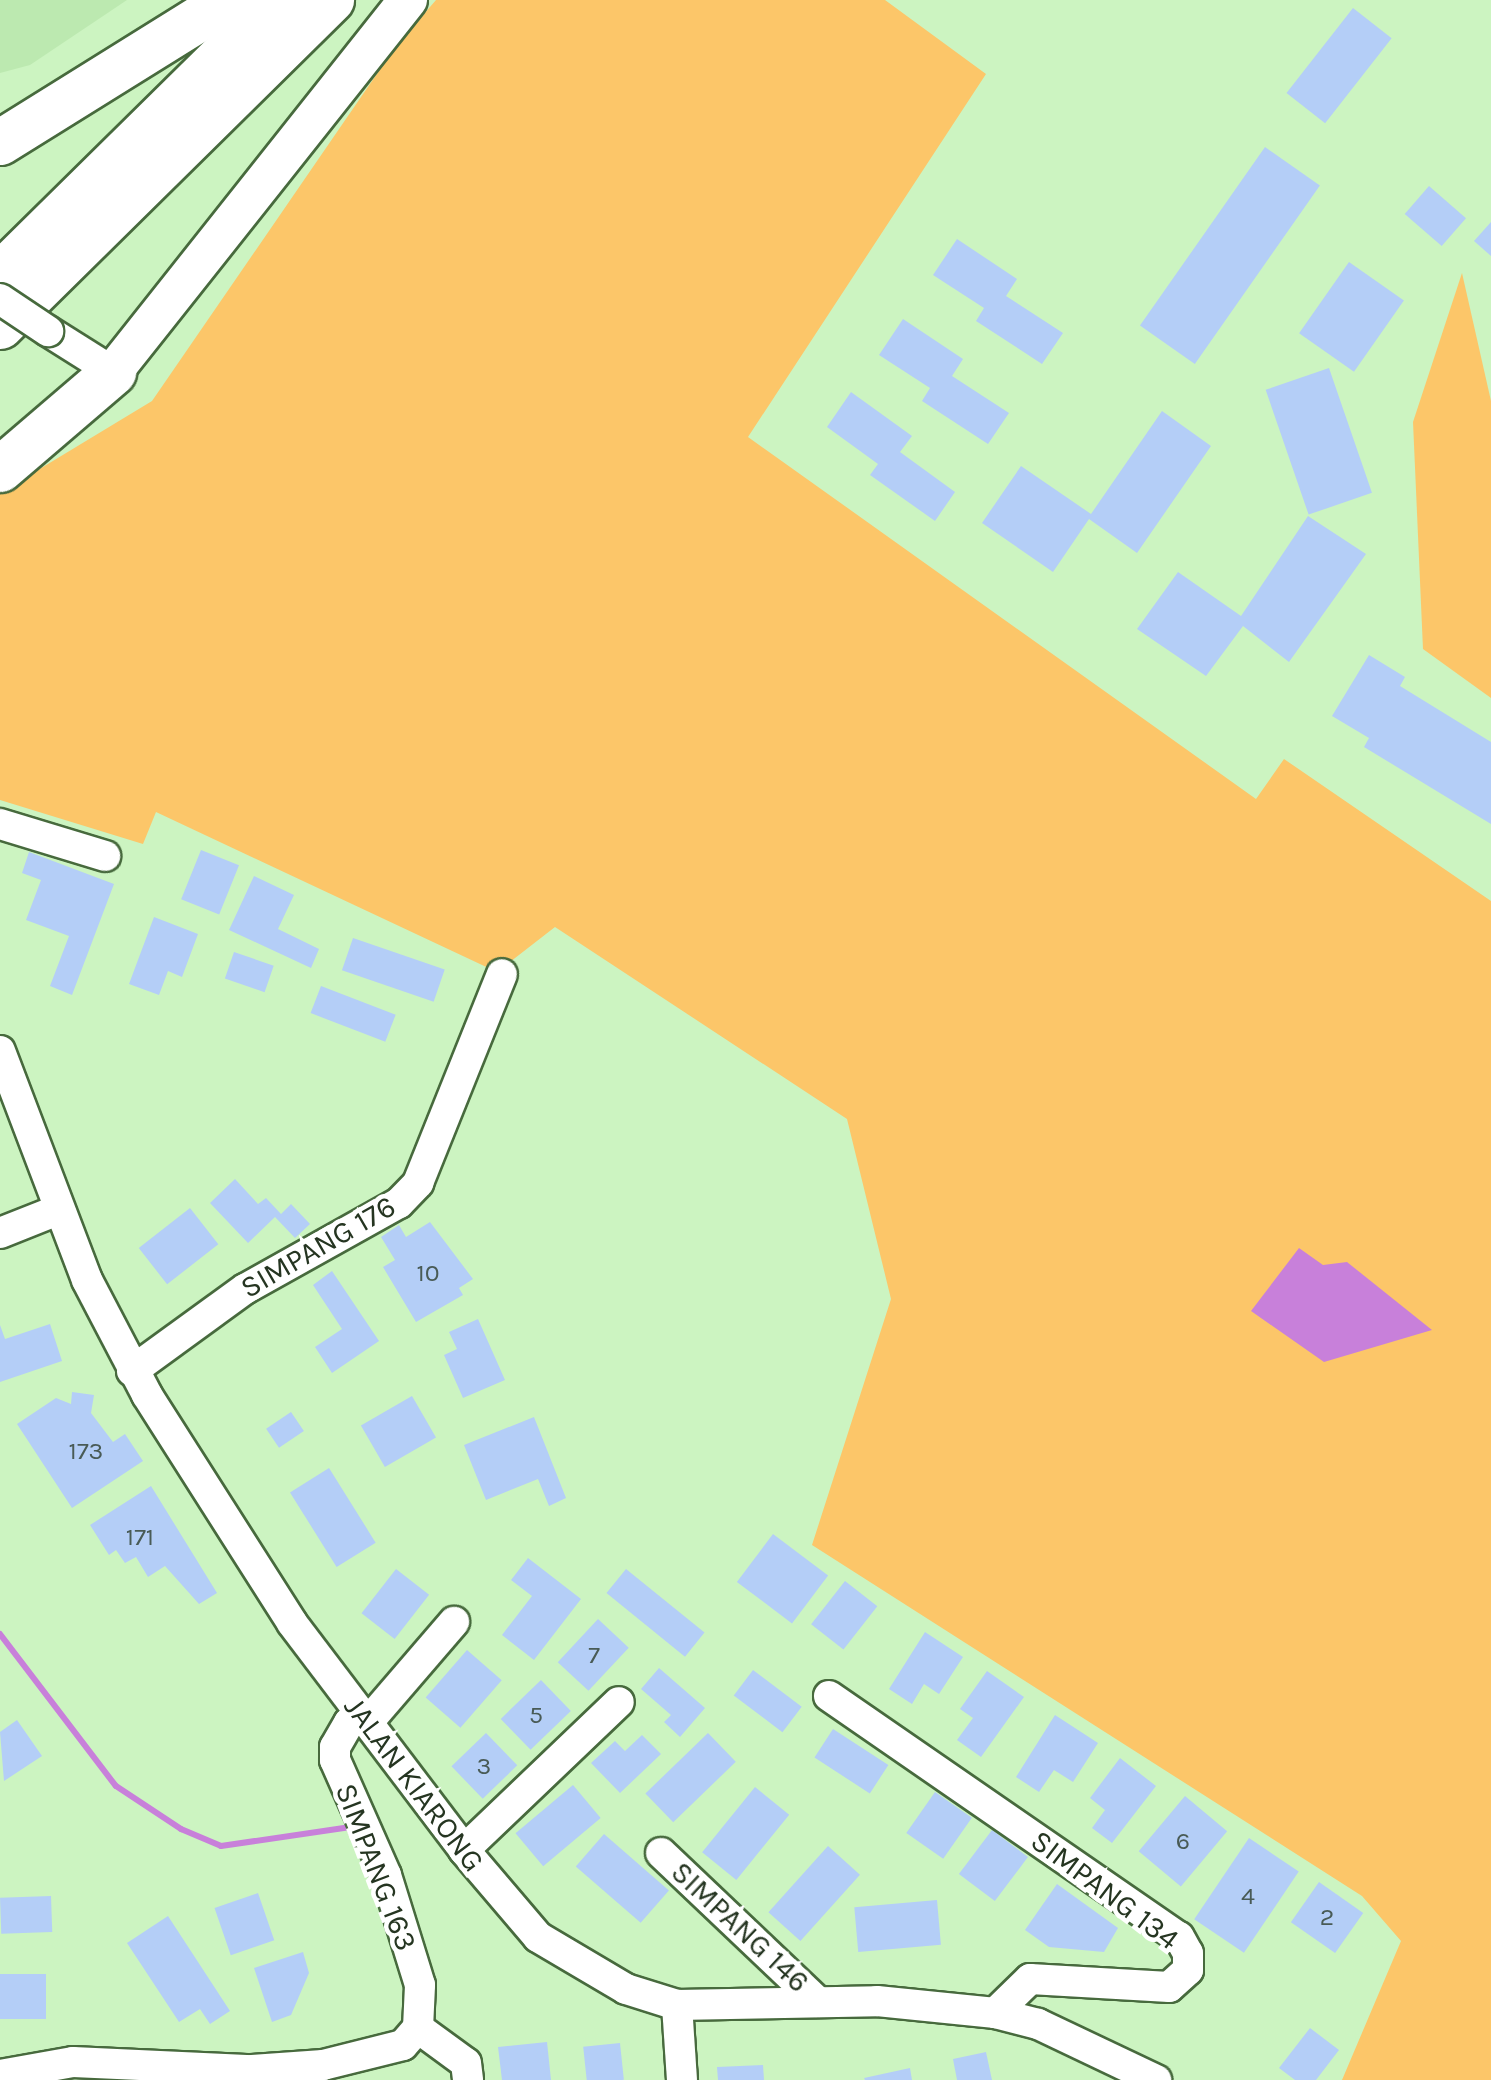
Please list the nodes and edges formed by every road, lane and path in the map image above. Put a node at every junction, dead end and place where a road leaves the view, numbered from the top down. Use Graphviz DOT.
graph roads {
  1 [pos="228,0"];
  2 [pos="278,0"];
  3 [pos="332,0"];
  4 [pos="408,0"];
  5 [pos="0,142"];
  6 [pos="0,274"];
  7 [pos="0,299"];
  8 [pos="0,326"];
  9 [pos="113,372"];
  10 [pos="0,469"];
  11 [pos="0,824"];
  12 [pos="105,856"];
  13 [pos="502,974"];
  14 [pos="0,1051"];
  15 [pos="58,1210"];
  16 [pos="0,1233"];
  17 [pos="132,1371"];
  18 [pos="454,1622"];
  19 [pos="829,1696"];
  20 [pos="619,1702"];
  21 [pos="361,1718"];
  22 [pos="464,1850"];
  23 [pos="661,1853"];
  24 [pos="818,2002"];
  25 [pos="677,2005"];
  26 [pos="995,2013"];
  27 [pos="418,2028"];
  28 [pos="0,2075"];
  29 [pos="468,2080"];
  30 [pos="682,2080"];
  31 [pos="1156,2080"];
  1 -- 5 [label="highway"];
  2 -- 6 [label="highway"];
  3 -- 8 [label="highway"];
  4 -- 9 [label="main road"];
  7 -- 9 [label="street, bridge"];
  9 -- 10 [label="highway"];
  11 -- 12 [label="street"];
  13 -- 17 [label="street, SIMPANG 176"];
  14 -- 15 [label="street, JALAN KIARONG"];
  15 -- 16 [label="street"];
  15 -- 17 [label="street, JALAN KIARONG"];
  17 -- 21 [label="street, JALAN KIARONG"];
  18 -- 21 [label="street, SIMPANG 163"];
  19 -- 26 [label="street, SIMPANG 134"];
  20 -- 22 [label="street"];
  21 -- 22 [label="street, JALAN KIARONG"];
  21 -- 27 [label="street, SIMPANG 163"];
  22 -- 25 [label="street, JALAN KIARONG"];
  23 -- 24 [label="street, SIMPANG 146"];
  24 -- 25 [label="street, JALAN KIARONG"];
  24 -- 26 [label="street, JALAN KIARONG"];
  25 -- 30 [label="street"];
  26 -- 31 [label="street, JALAN KIARONG"];
  27 -- 28 [label="street"];
  27 -- 29 [label="street"];
}
